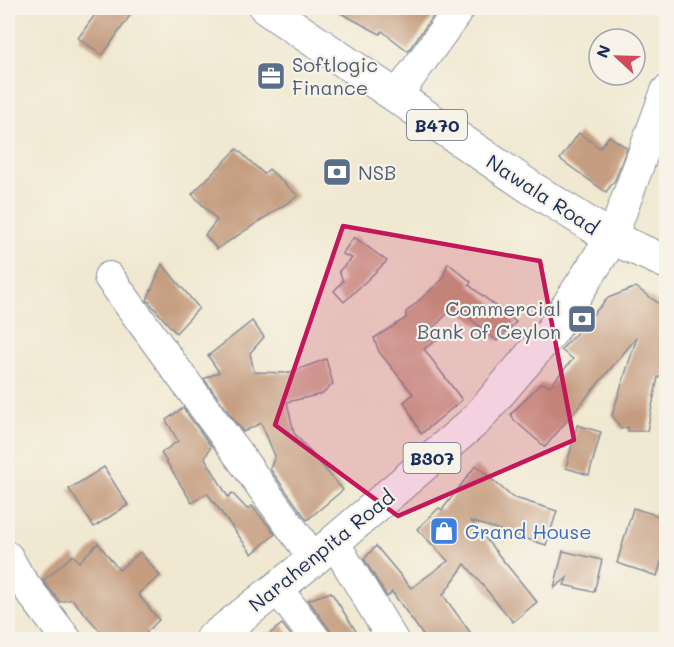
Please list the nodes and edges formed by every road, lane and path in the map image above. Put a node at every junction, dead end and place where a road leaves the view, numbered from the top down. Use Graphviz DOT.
graph roads {
  1 [pos="266,8"];
  2 [pos="460,8"];
  3 [pos="666,91"];
  4 [pos="396,97"];
  5 [pos="612,238"];
  6 [pos="666,262"];
  7 [pos="110,277"];
  8 [pos="324,551"];
  9 [pos="8,557"];
  10 [pos="277,588"];
  11 [pos="67,639"];
  12 [pos="211,639"];
  13 [pos="316,639"];
  14 [pos="393,639"];
  1 -- 4 [label="main road, Nawala Road / B470"];
  2 -- 4 [label="street"];
  3 -- 5 [label="street"];
  4 -- 5 [label="main road, Nawala Road / B470"];
  5 -- 6 [label="main road, Nawala Road"];
  5 -- 8 [label="main road, Narahenpita Road / B307"];
  7 -- 8 [label="street"];
  8 -- 10 [label="main road, Narahenpita Road / B307"];
  8 -- 14 [label="street"];
  9 -- 11 [label="street"];
  10 -- 12 [label="main road, Narahenpita Road / B307"];
  10 -- 13 [label="street"];
}
